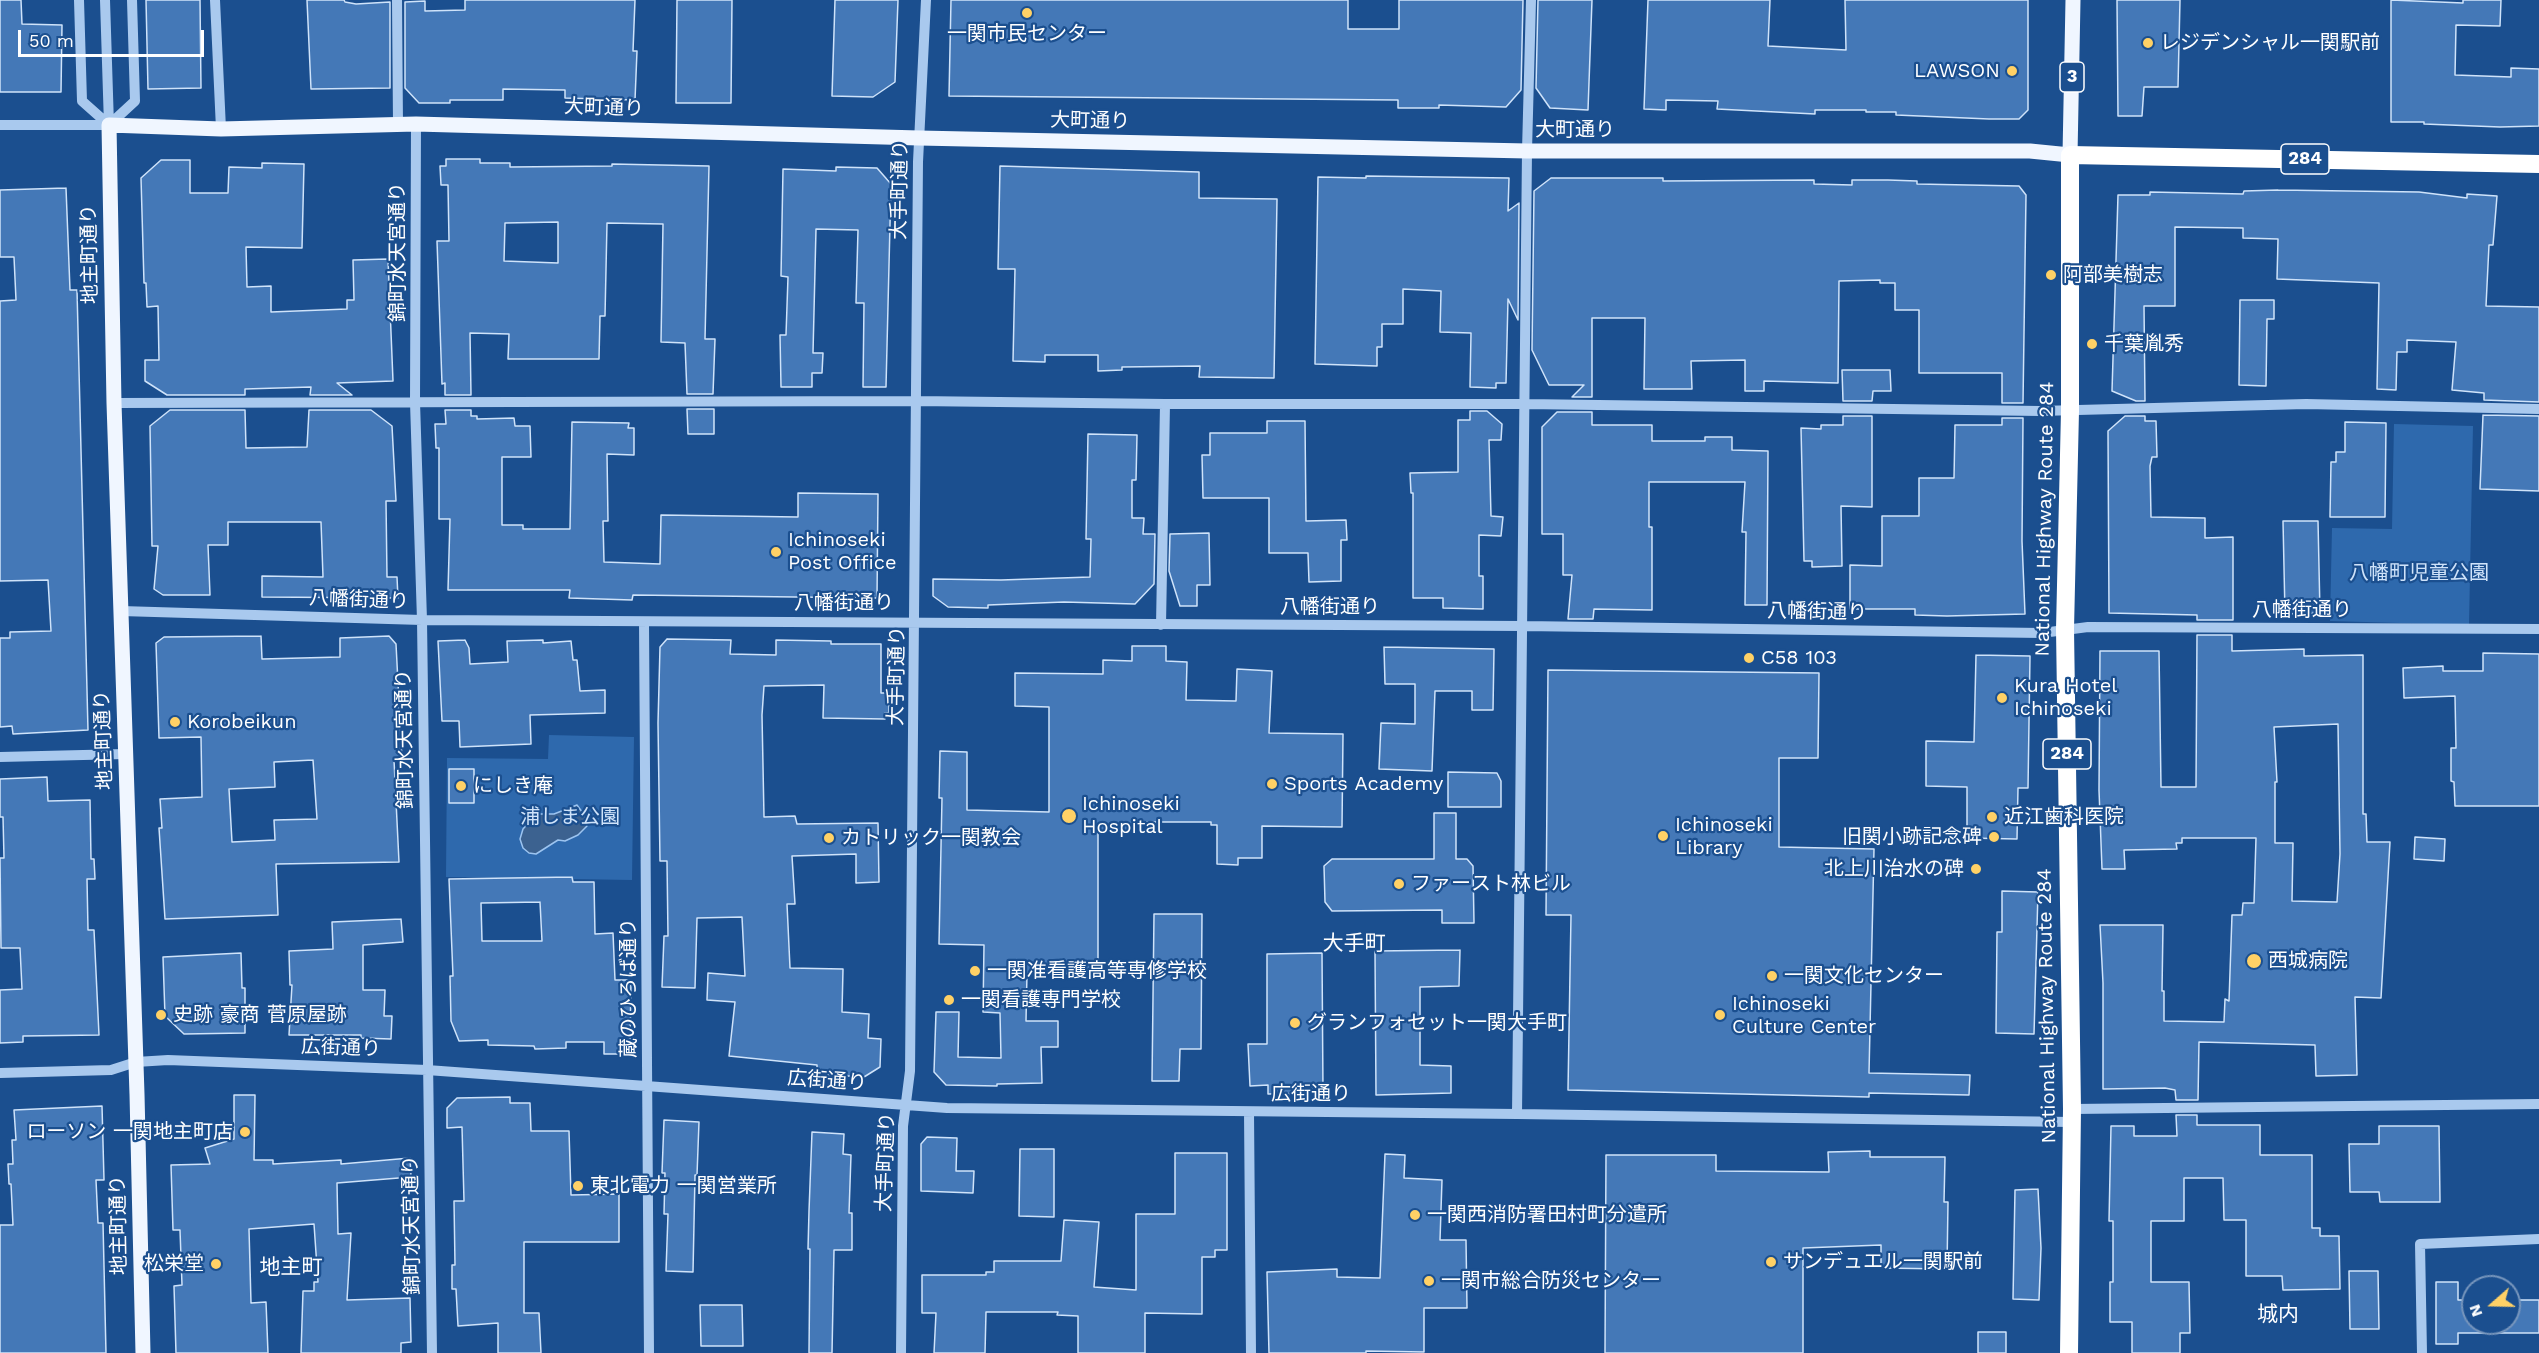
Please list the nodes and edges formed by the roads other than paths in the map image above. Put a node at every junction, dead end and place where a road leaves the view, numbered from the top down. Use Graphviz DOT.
graph roads {
  1 [pos="79,0"];
  2 [pos="105,0"];
  3 [pos="132,0"];
  4 [pos="215,0"];
  5 [pos="397,0"];
  6 [pos="926,0"];
  7 [pos="1531,0"];
  8 [pos="2073,0"];
  9 [pos="398,124"];
  10 [pos="416,124"];
  11 [pos="0,125"];
  12 [pos="109,125"];
  13 [pos="221,129"];
  14 [pos="919,138"];
  15 [pos="1527,151"];
  16 [pos="2070,155"];
  17 [pos="2539,164"];
  18 [pos="916,401"];
  19 [pos="415,402"];
  20 [pos="114,403"];
  21 [pos="1165,404"];
  22 [pos="1525,404"];
  23 [pos="2539,409"];
  24 [pos="2070,411"];
  25 [pos="121,611"];
  26 [pos="422,620"];
  27 [pos="915,621"];
  28 [pos="644,622"];
  29 [pos="1161,625"];
  30 [pos="1523,626"];
  31 [pos="2065,629"];
  32 [pos="2539,629"];
  33 [pos="125,754"];
  34 [pos="0,757"];
  35 [pos="136,1062"];
  36 [pos="428,1070"];
  37 [pos="0,1074"];
  38 [pos="647,1086"];
  39 [pos="2539,1104"];
  40 [pos="906,1105"];
  41 [pos="1249,1112"];
  42 [pos="1517,1114"];
  43 [pos="2072,1115"];
  44 [pos="2539,1239"];
  45 [pos="142,1353"];
  46 [pos="432,1353"];
  47 [pos="649,1353"];
  48 [pos="901,1353"];
  49 [pos="1251,1353"];
  50 [pos="2069,1353"];
  51 [pos="2422,1353"];
  1 -- 12 [label="street"];
  2 -- 12 [label="street"];
  3 -- 12 [label="street"];
  4 -- 13 [label="street"];
  5 -- 9 [label="street"];
  6 -- 14 [label="street, 大手町通り"];
  7 -- 15 [label="street"];
  8 -- 16 [label="main road, 3"];
  9 -- 10 [label="main road, 大町通り"];
  9 -- 13 [label="main road, 大町通り"];
  10 -- 14 [label="main road, 大町通り"];
  10 -- 19 [label="street, 錦町水天宮通り"];
  11 -- 12 [label="street"];
  12 -- 13 [label="main road, 大町通り"];
  12 -- 20 [label="main road, 地主町通り"];
  14 -- 15 [label="main road, 大町通り"];
  14 -- 18 [label="street, 大手町通り"];
  15 -- 16 [label="main road, 大町通り"];
  15 -- 22 [label="street"];
  16 -- 17 [label="highway, 284"];
  16 -- 24 [label="highway, National Highway Route 284 / 284"];
  18 -- 19 [label="street"];
  18 -- 21 [label="street"];
  18 -- 27 [label="street, 大手町通り"];
  19 -- 20 [label="street"];
  19 -- 26 [label="street, 錦町水天宮通り"];
  20 -- 25 [label="main road, 地主町通り"];
  21 -- 22 [label="street"];
  21 -- 29 [label="street"];
  22 -- 24 [label="street"];
  22 -- 30 [label="street"];
  23 -- 24 [label="street"];
  24 -- 31 [label="highway, National Highway Route 284 / 284"];
  25 -- 26 [label="street, 八幡街通り"];
  25 -- 33 [label="main road, 地主町通り"];
  26 -- 28 [label="street, 八幡街通り"];
  26 -- 36 [label="street, 錦町水天宮通り"];
  27 -- 28 [label="street, 八幡街通り"];
  27 -- 29 [label="street, 八幡街通り"];
  27 -- 40 [label="street, 大手町通り"];
  28 -- 38 [label="street, 蔵のひろば通り"];
  29 -- 30 [label="street, 八幡街通り"];
  30 -- 31 [label="street, 八幡街通り"];
  30 -- 42 [label="street"];
  31 -- 32 [label="street, 八幡街通り"];
  31 -- 43 [label="highway, National Highway Route 284 / 284"];
  33 -- 34 [label="street"];
  33 -- 35 [label="main road, 地主町通り"];
  35 -- 36 [label="street, 広街通り"];
  35 -- 37 [label="street, 広街通り"];
  35 -- 45 [label="main road, 地主町通り"];
  36 -- 38 [label="street, 広街通り"];
  36 -- 46 [label="street, 錦町水天宮通り"];
  38 -- 40 [label="street, 広街通り"];
  38 -- 47 [label="street, 蔵のひろば通り"];
  39 -- 43 [label="street, 広街通り"];
  40 -- 41 [label="street, 広街通り"];
  40 -- 48 [label="street, 大手町通り"];
  41 -- 42 [label="street, 広街通り"];
  41 -- 49 [label="street"];
  42 -- 43 [label="street, 広街通り"];
  43 -- 50 [label="highway, National Highway Route 284 / 284"];
  44 -- 51 [label="street"];
}
